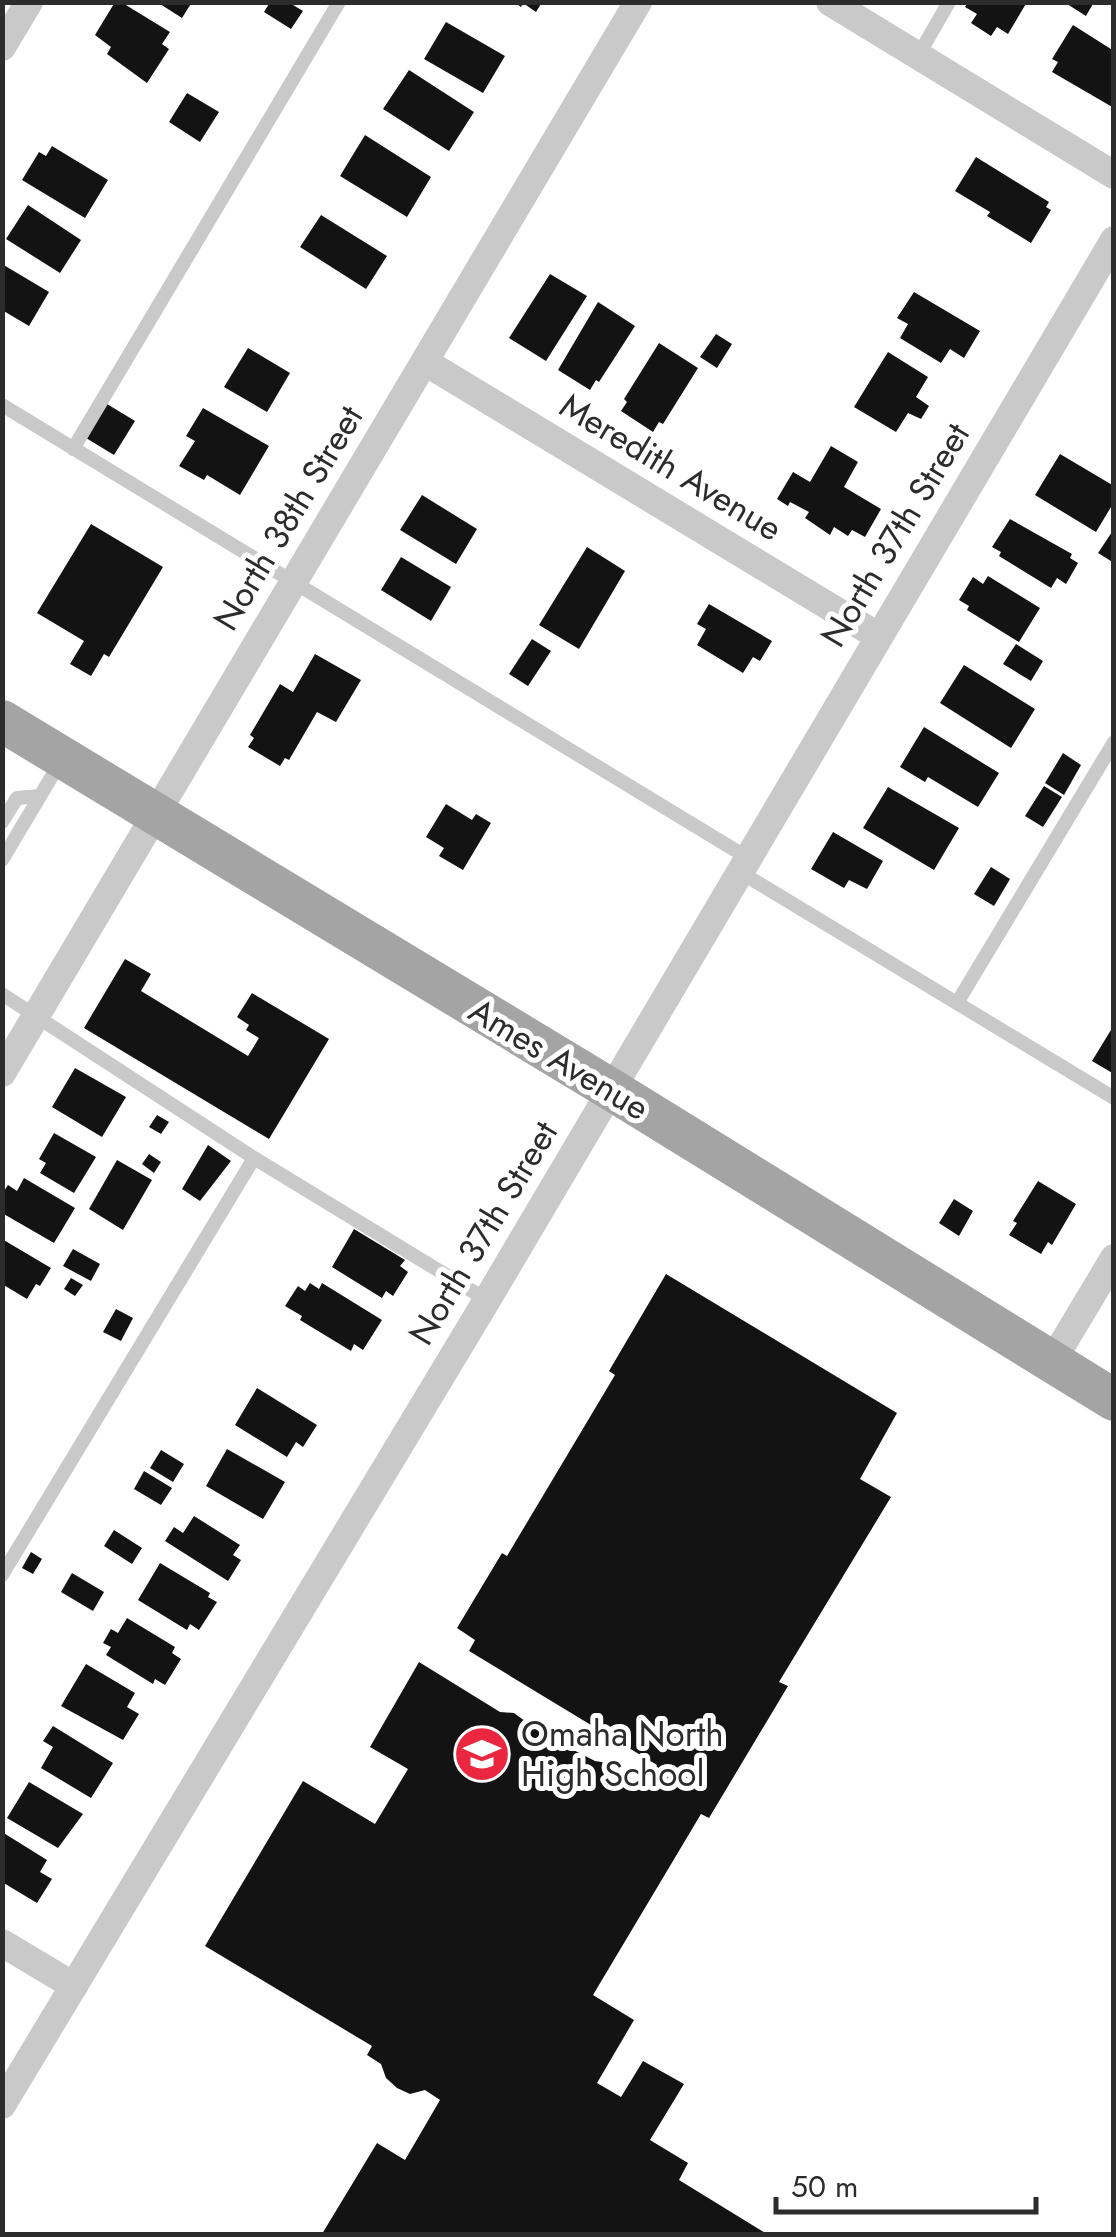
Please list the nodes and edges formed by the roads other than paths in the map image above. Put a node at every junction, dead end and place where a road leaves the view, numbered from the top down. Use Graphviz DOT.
graph roads {
  1 [pos="29,2"];
  2 [pos="339,2"];
  3 [pos="638,2"];
  4 [pos="830,2"];
  5 [pos="950,2"];
  6 [pos="2,46"];
  7 [pos="918,56"];
  8 [pos="1114,175"];
  9 [pos="1114,240"];
  10 [pos="426,362"];
  11 [pos="2,406"];
  12 [pos="73,449"];
  13 [pos="293,583"];
  14 [pos="878,636"];
  15 [pos="2,721"];
  16 [pos="1114,742"];
  17 [pos="62,758"];
  18 [pos="40,796"];
  19 [pos="155,814"];
  20 [pos="2,822"];
  21 [pos="2,860"];
  22 [pos="744,865"];
  23 [pos="2,994"];
  24 [pos="957,1003"];
  25 [pos="37,1016"];
  26 [pos="2,1074"];
  27 [pos="612,1090"];
  28 [pos="1114,1098"];
  29 [pos="254,1158"];
  30 [pos="1114,1258"];
  31 [pos="487,1300"];
  32 [pos="1051,1363"];
  33 [pos="1114,1400"];
  34 [pos="2,1575"];
  35 [pos="2,1943"];
  36 [pos="74,1986"];
  37 [pos="2,2105"];
  1 -- 6 [label="street"];
  2 -- 12 [label="lane"];
  3 -- 10 [label="street, North 38th Street"];
  4 -- 7 [label="street"];
  5 -- 7 [label="lane"];
  7 -- 8 [label="street"];
  9 -- 14 [label="street, North 37th Street"];
  10 -- 13 [label="street, North 38th Street"];
  10 -- 14 [label="street, Meredith Avenue"];
  11 -- 12 [label="lane"];
  12 -- 13 [label="lane"];
  13 -- 19 [label="street, North 38th Street"];
  13 -- 22 [label="lane"];
  14 -- 22 [label="street, North 37th Street"];
  15 -- 17 [label="main road, Ames Avenue"];
  16 -- 24 [label="lane"];
  17 -- 18 [label="lane"];
  17 -- 19 [label="main road, Ames Avenue"];
  18 -- 20 [label="lane"];
  18 -- 21 [label="lane"];
  19 -- 25 [label="street, North 38th Street"];
  19 -- 27 [label="main road, Ames Avenue"];
  22 -- 24 [label="lane"];
  22 -- 27 [label="street, North 37th Street"];
  23 -- 25 [label="lane"];
  24 -- 28 [label="lane"];
  25 -- 26 [label="street, North 38th Street"];
  25 -- 29 [label="lane"];
  27 -- 31 [label="street, North 37th Street"];
  27 -- 32 [label="main road, Ames Avenue"];
  29 -- 31 [label="lane"];
  29 -- 34 [label="lane"];
  30 -- 32 [label="street"];
  31 -- 36 [label="street, North 37th Street"];
  32 -- 33 [label="main road, Ames Avenue"];
  35 -- 36 [label="street"];
  36 -- 37 [label="street, North 37th Street"];
}
